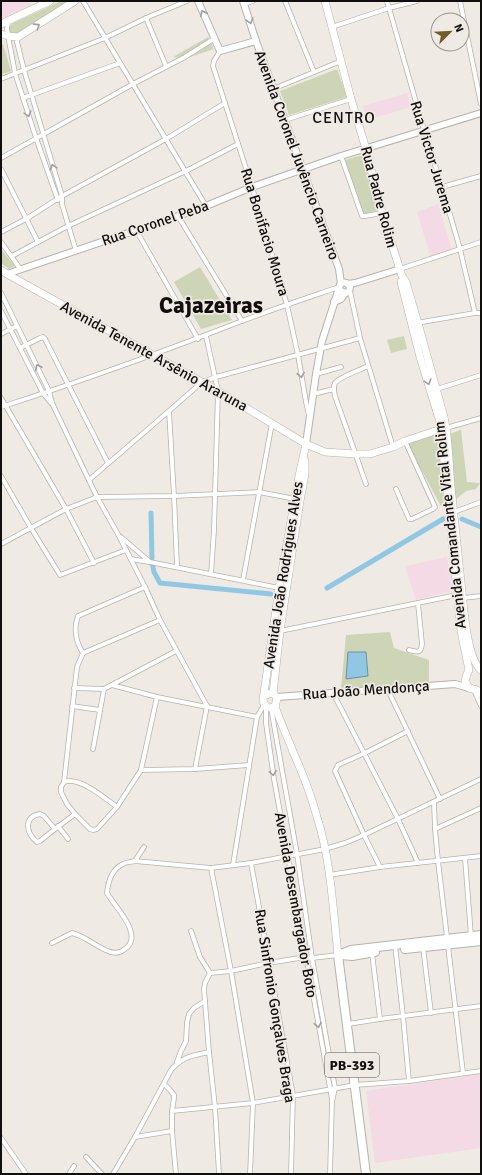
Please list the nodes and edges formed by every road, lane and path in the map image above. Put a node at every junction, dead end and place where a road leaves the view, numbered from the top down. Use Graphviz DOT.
graph roads {
  1 [pos="50,1"];
  2 [pos="75,1"];
  3 [pos="83,1"];
  4 [pos="187,1"];
  5 [pos="198,1"];
  6 [pos="253,1"];
  7 [pos="285,1"];
  8 [pos="325,1"];
  9 [pos="387,1"];
  10 [pos="417,1"];
  11 [pos="460,1"];
  12 [pos="244,2"];
  13 [pos="38,3"];
  14 [pos="389,8"];
  15 [pos="146,18"];
  16 [pos="9,21"];
  17 [pos="1,24"];
  18 [pos="332,27"];
  19 [pos="4,35"];
  20 [pos="18,37"];
  21 [pos="105,38"];
  22 [pos="214,38"];
  23 [pos="256,41"];
  24 [pos="220,51"];
  25 [pos="341,61"];
  26 [pos="120,63"];
  27 [pos="166,66"];
  28 [pos="24,70"];
  29 [pos="314,72"];
  30 [pos="15,73"];
  31 [pos="1,79"];
  32 [pos="133,84"];
  33 [pos="273,89"];
  34 [pos="31,95"];
  35 [pos="23,98"];
  36 [pos="351,100"];
  37 [pos="226,103"];
  38 [pos="481,104"];
  39 [pos="481,113"];
  40 [pos="285,120"];
  41 [pos="424,130"];
  42 [pos="43,134"];
  43 [pos="36,138"];
  44 [pos="166,139"];
  45 [pos="238,144"];
  46 [pos="366,149"];
  47 [pos="341,156"];
  48 [pos="1,158"];
  49 [pos="1,170"];
  50 [pos="302,170"];
  51 [pos="186,171"];
  52 [pos="481,176"];
  53 [pos="252,187"];
  54 [pos="442,187"];
  55 [pos="62,196"];
  56 [pos="57,199"];
  57 [pos="62,204"];
  58 [pos="206,206"];
  59 [pos="382,213"];
  60 [pos="178,216"];
  61 [pos="26,219"];
  62 [pos="68,226"];
  63 [pos="136,230"];
  64 [pos="1,232"];
  65 [pos="1,242"];
  66 [pos="38,242"];
  67 [pos="481,242"];
  68 [pos="460,249"];
  69 [pos="76,251"];
  70 [pos="12,256"];
  71 [pos="21,270"];
  72 [pos="3,273"];
  73 [pos="401,273"];
  74 [pos="345,288"];
  75 [pos="1,293"];
  76 [pos="287,305"];
  77 [pos="1,311"];
  78 [pos="475,313"];
  79 [pos="481,313"];
  80 [pos="242,321"];
  81 [pos="415,323"];
  82 [pos="17,326"];
  83 [pos="10,329"];
  84 [pos="1,334"];
  85 [pos="206,336"];
  86 [pos="360,338"];
  87 [pos="198,339"];
  88 [pos="27,345"];
  89 [pos="20,348"];
  90 [pos="320,349"];
  91 [pos="154,355"];
  92 [pos="298,355"];
  93 [pos="368,366"];
  94 [pos="342,367"];
  95 [pos="316,374"];
  96 [pos="481,375"];
  97 [pos="216,377"];
  98 [pos="202,382"];
  99 [pos="68,385"];
  100 [pos="334,389"];
  101 [pos="437,389"];
  102 [pos="49,391"];
  103 [pos="218,391"];
  104 [pos="43,393"];
  105 [pos="313,394"];
  106 [pos="305,395"];
  107 [pos="1,398"];
  108 [pos="52,404"];
  109 [pos="3,406"];
  110 [pos="169,411"];
  111 [pos="309,416"];
  112 [pos="481,418"];
  113 [pos="272,423"];
  114 [pos="444,428"];
  115 [pos="405,441"];
  116 [pos="306,444"];
  117 [pos="393,447"];
  118 [pos="355,454"];
  119 [pos="304,455"];
  120 [pos="108,463"];
  121 [pos="1,476"];
  122 [pos="89,480"];
  123 [pos="366,484"];
  124 [pos="396,489"];
  125 [pos="259,492"];
  126 [pos="216,494"];
  127 [pos="174,496"];
  128 [pos="97,497"];
  129 [pos="295,499"];
  130 [pos="481,502"];
  131 [pos="66,509"];
  132 [pos="454,512"];
  133 [pos="31,528"];
  134 [pos="119,536"];
  135 [pos="1,544"];
  136 [pos="126,550"];
  137 [pos="132,560"];
  138 [pos="150,562"];
  139 [pos="94,563"];
  140 [pos="177,566"];
  141 [pos="211,574"];
  142 [pos="243,580"];
  143 [pos="145,587"];
  144 [pos="279,588"];
  145 [pos="481,596"];
  146 [pos="460,597"];
  147 [pos="418,603"];
  148 [pos="160,620"];
  149 [pos="280,631"];
  150 [pos="409,650"];
  151 [pos="176,651"];
  152 [pos="83,653"];
  153 [pos="480,669"];
  154 [pos="468,673"];
  155 [pos="455,684"];
  156 [pos="112,685"];
  157 [pos="74,688"];
  158 [pos="387,688"];
  159 [pos="104,689"];
  160 [pos="476,689"];
  161 [pos="333,693"];
  162 [pos="275,695"];
  163 [pos="264,696"];
  164 [pos="157,697"];
  165 [pos="72,706"];
  166 [pos="207,706"];
  167 [pos="269,706"];
  168 [pos="481,706"];
  169 [pos="100,710"];
  170 [pos="257,717"];
  171 [pos="408,731"];
  172 [pos="93,750"];
  173 [pos="279,752"];
  174 [pos="270,753"];
  175 [pos="364,753"];
  176 [pos="249,765"];
  177 [pos="195,769"];
  178 [pos="141,770"];
  179 [pos="481,780"];
  180 [pos="64,782"];
  181 [pos="440,798"];
  182 [pos="434,802"];
  183 [pos="117,807"];
  184 [pos="481,808"];
  185 [pos="75,814"];
  186 [pos="398,819"];
  187 [pos="56,827"];
  188 [pos="435,829"];
  189 [pos="364,835"];
  190 [pos="68,839"];
  191 [pos="144,846"];
  192 [pos="325,849"];
  193 [pos="297,854"];
  194 [pos="288,856"];
  195 [pos="481,856"];
  196 [pos="465,858"];
  197 [pos="135,861"];
  198 [pos="438,861"];
  199 [pos="251,863"];
  200 [pos="418,863"];
  201 [pos="233,865"];
  202 [pos="380,867"];
  203 [pos="211,868"];
  204 [pos="329,875"];
  205 [pos="191,930"];
  206 [pos="481,935"];
  207 [pos="471,936"];
  208 [pos="447,941"];
  209 [pos="481,941"];
  210 [pos="52,942"];
  211 [pos="396,947"];
  212 [pos="423,947"];
  213 [pos="372,953"];
  214 [pos="338,955"];
  215 [pos="306,957"];
  216 [pos="312,958"];
  217 [pos="268,962"];
  218 [pos="231,971"];
  219 [pos="210,973"];
  220 [pos="205,1001"];
  221 [pos="481,1006"];
  222 [pos="456,1010"];
  223 [pos="431,1013"];
  224 [pos="403,1016"];
  225 [pos="380,1019"];
  226 [pos="348,1024"];
  227 [pos="209,1052"];
  228 [pos="177,1062"];
  229 [pos="481,1070"];
  230 [pos="463,1073"];
  231 [pos="409,1081"];
  232 [pos="164,1084"];
  233 [pos="355,1085"];
  234 [pos="332,1089"];
  235 [pos="293,1095"];
  236 [pos="253,1103"];
  237 [pos="216,1107"];
  238 [pos="172,1111"];
  239 [pos="172,1131"];
  240 [pos="135,1137"];
  241 [pos="1,1138"];
  242 [pos="86,1157"];
  243 [pos="74,1166"];
  244 [pos="26,1174"];
  245 [pos="68,1174"];
  246 [pos="102,1174"];
  247 [pos="113,1174"];
  248 [pos="176,1174"];
  249 [pos="219,1174"];
  250 [pos="250,1174"];
  251 [pos="291,1174"];
  252 [pos="330,1174"];
  253 [pos="366,1174"];
  1 -- 13 [label="main road"];
  20 -- 2 [label="main road, one-way"];
  3 -- 21 [label="street"];
  4 -- 15 [label="street"];
  22 -- 5 [label="main road, one-way"];
  6 -- 12 [label="street"];
  7 -- 29 [label="street"];
  8 -- 18 [label="main road, Rua Padre Rolim"];
  9 -- 14 [label="street, Rua Victor Jurema"];
  10 -- 14 [label="street"];
  11 -- 38 [label="street"];
  12 -- 23 [label="main road, Avenida Coronel Juvêncio Carneiro, one-way"];
  13 -- 16 [label="main road"];
  14 -- 18 [label="street"];
  14 -- 41 [label="street, Rua Victor Jurema"];
  15 -- 21 [label="street"];
  15 -- 27 [label="street"];
  16 -- 17 [label="main road"];
  16 -- 19 [label="street"];
  18 -- 25 [label="main road, Rua Padre Rolim"];
  19 -- 20 [label="main road"];
  19 -- 30 [label="street"];
  20 -- 28 [label="street"];
  21 -- 26 [label="street"];
  21 -- 28 [label="street"];
  22 -- 24 [label="main road"];
  22 -- 27 [label="street"];
  23 -- 24 [label="main road"];
  23 -- 33 [label="main road, Avenida Coronel Juvêncio Carneiro"];
  24 -- 37 [label="street, Rua Bonifacio Moura"];
  25 -- 29 [label="street"];
  25 -- 36 [label="main road, Rua Padre Rolim"];
  26 -- 32 [label="street"];
  26 -- 34 [label="street"];
  27 -- 32 [label="street"];
  28 -- 30 [label="street"];
  28 -- 34 [label="street"];
  29 -- 33 [label="street"];
  30 -- 31 [label="street"];
  30 -- 35 [label="street"];
  32 -- 42 [label="street"];
  32 -- 44 [label="street"];
  33 -- 40 [label="main road, Avenida Coronel Juvêncio Carneiro"];
  34 -- 35 [label="street"];
  34 -- 42 [label="street"];
  35 -- 43 [label="street, one-way"];
  36 -- 40 [label="street"];
  36 -- 46 [label="main road, Rua Padre Rolim"];
  37 -- 44 [label="street"];
  37 -- 45 [label="street, Rua Bonifacio Moura"];
  39 -- 41 [label="main road, Rua Coronel Peba"];
  40 -- 50 [label="main road, Avenida Coronel Juvêncio Carneiro"];
  41 -- 46 [label="main road, Rua Coronel Peba"];
  41 -- 54 [label="street, Rua Victor Jurema"];
  42 -- 43 [label="street"];
  55 -- 42 [label="street, one-way"];
  43 -- 48 [label="street"];
  43 -- 56 [label="street"];
  44 -- 51 [label="street"];
  44 -- 55 [label="street"];
  45 -- 51 [label="street"];
  45 -- 53 [label="street, Rua Bonifacio Moura"];
  46 -- 47 [label="main road, Rua Coronel Peba"];
  46 -- 59 [label="main road, Rua Padre Rolim"];
  47 -- 50 [label="main road, Rua Coronel Peba"];
  47 -- 59 [label="street"];
  49 -- 61 [label="street"];
  50 -- 53 [label="main road, Rua Coronel Peba"];
  50 -- 74 [label="main road, Avenida Coronel Juvêncio Carneiro"];
  51 -- 58 [label="street"];
  51 -- 62 [label="street"];
  52 -- 54 [label="street"];
  53 -- 58 [label="main road, Rua Coronel Peba"];
  53 -- 76 [label="street, Rua Bonifacio Moura"];
  54 -- 68 [label="street, Rua Victor Jurema"];
  55 -- 56 [label="street"];
  55 -- 57 [label="street"];
  56 -- 57 [label="street"];
  56 -- 61 [label="street"];
  57 -- 62 [label="street"];
  58 -- 60 [label="main road, Rua Coronel Peba"];
  59 -- 73 [label="main road, Rua Padre Rolim"];
  60 -- 63 [label="main road, Rua Coronel Peba"];
  60 -- 80 [label="street"];
  61 -- 64 [label="street"];
  61 -- 66 [label="street"];
  62 -- 66 [label="street"];
  62 -- 69 [label="street"];
  63 -- 69 [label="main road, Rua Coronel Peba"];
  63 -- 87 [label="street"];
  65 -- 70 [label="street"];
  66 -- 70 [label="street"];
  67 -- 68 [label="street"];
  68 -- 73 [label="street"];
  68 -- 78 [label="street, Rua Victor Jurema"];
  69 -- 71 [label="main road, Rua Coronel Peba"];
  70 -- 71 [label="street"];
  71 -- 72 [label="main road, Rua Coronel Peba"];
  72 -- 91 [label="main road, Avenida Tenente Arsênio Araruna"];
  73 -- 74 [label="main road, Avenida João Rodrigues Alves"];
  73 -- 81 [label="main road, Avenida Comandante Vital Rolim"];
  74 -- 76 [label="street"];
  74 -- 86 [label="street"];
  74 -- 90 [label="main road, Avenida João Rodrigues Alves"];
  75 -- 82 [label="street"];
  76 -- 80 [label="street"];
  76 -- 92 [label="street, Rua Bonifacio Moura"];
  77 -- 83 [label="street"];
  78 -- 79 [label="street"];
  78 -- 81 [label="street"];
  80 -- 85 [label="street"];
  81 -- 101 [label="main road, Avenida Comandante Vital Rolim"];
  81 -- 114 [label="main road, Avenida Comandante Vital Rolim, one-way"];
  82 -- 83 [label="street"];
  82 -- 88 [label="street"];
  83 -- 84 [label="street"];
  83 -- 89 [label="street"];
  85 -- 87 [label="street"];
  85 -- 97 [label="street"];
  86 -- 90 [label="street"];
  86 -- 93 [label="street"];
  87 -- 91 [label="street"];
  88 -- 89 [label="street"];
  88 -- 99 [label="street"];
  102 -- 88 [label="street, one-way"];
  89 -- 104 [label="street"];
  90 -- 92 [label="street"];
  90 -- 95 [label="main road, Avenida João Rodrigues Alves"];
  91 -- 98 [label="main road, Avenida Tenente Arsênio Araruna"];
  91 -- 99 [label="street"];
  92 -- 97 [label="street"];
  92 -- 106 [label="street, Rua Bonifacio Moura, one-way"];
  93 -- 100 [label="street"];
  93 -- 117 [label="street"];
  94 -- 95 [label="street"];
  95 -- 105 [label="main road, Avenida João Rodrigues Alves"];
  96 -- 101 [label="street"];
  97 -- 98 [label="street"];
  97 -- 103 [label="street"];
  98 -- 103 [label="main road, Avenida Tenente Arsênio Araruna"];
  98 -- 110 [label="street"];
  99 -- 102 [label="street"];
  99 -- 120 [label="street"];
  100 -- 105 [label="street"];
  100 -- 118 [label="street"];
  101 -- 114 [label="main road, Avenida Comandante Vital Rolim"];
  102 -- 104 [label="street"];
  102 -- 108 [label="street"];
  103 -- 113 [label="main road, Avenida Tenente Arsênio Araruna"];
  103 -- 126 [label="street"];
  104 -- 108 [label="street"];
  104 -- 109 [label="street"];
  105 -- 106 [label="main road"];
  105 -- 111 [label="main road, Avenida João Rodrigues Alves"];
  106 -- 111 [label="street, Rua Bonifacio Moura"];
  107 -- 109 [label="street"];
  108 -- 122 [label="street"];
  109 -- 131 [label="street"];
  110 -- 120 [label="street"];
  110 -- 127 [label="street"];
  111 -- 116 [label="main road, Avenida João Rodrigues Alves"];
  112 -- 114 [label="street"];
  113 -- 116 [label="main road, Avenida Tenente Arsênio Araruna"];
  113 -- 125 [label="street"];
  114 -- 115 [label="main road, Avenida Tenente Arsênio Araruna"];
  114 -- 132 [label="main road, Avenida Comandante Vital Rolim"];
  114 -- 146 [label="main road, Avenida Comandante Vital Rolim"];
  115 -- 117 [label="main road, Avenida Tenente Arsênio Araruna"];
  115 -- 124 [label="street"];
  116 -- 118 [label="main road, Avenida Tenente Arsênio Araruna"];
  116 -- 119 [label="main road, Avenida João Rodrigues Alves"];
  117 -- 118 [label="main road, Avenida Tenente Arsênio Araruna"];
  118 -- 123 [label="street"];
  119 -- 129 [label="main road, Avenida João Rodrigues Alves"];
  119 -- 149 [label="main road, Avenida João Rodrigues Alves"];
  120 -- 122 [label="street"];
  121 -- 133 [label="street"];
  122 -- 128 [label="street"];
  125 -- 126 [label="street"];
  125 -- 129 [label="street"];
  125 -- 142 [label="street"];
  126 -- 127 [label="street"];
  126 -- 141 [label="street"];
  127 -- 128 [label="street"];
  127 -- 140 [label="street"];
  128 -- 131 [label="street"];
  128 -- 134 [label="street"];
  129 -- 144 [label="main road, Avenida João Rodrigues Alves"];
  130 -- 132 [label="street"];
  131 -- 133 [label="street"];
  131 -- 139 [label="street"];
  132 -- 146 [label="main road, Avenida Comandante Vital Rolim"];
  133 -- 135 [label="street"];
  133 -- 139 [label="street"];
  134 -- 136 [label="street"];
  134 -- 138 [label="street"];
  136 -- 137 [label="street"];
  136 -- 139 [label="street"];
  137 -- 138 [label="street"];
  137 -- 143 [label="street"];
  138 -- 140 [label="street"];
  140 -- 141 [label="street"];
  141 -- 142 [label="street"];
  142 -- 144 [label="street"];
  143 -- 148 [label="street"];
  143 -- 152 [label="street"];
  144 -- 163 [label="main road, Avenida João Rodrigues Alves"];
  145 -- 146 [label="street"];
  146 -- 147 [label="street"];
  146 -- 153 [label="main road, Avenida Comandante Vital Rolim"];
  146 -- 154 [label="main road, Avenida Comandante Vital Rolim"];
  147 -- 149 [label="street"];
  147 -- 150 [label="street"];
  148 -- 151 [label="street"];
  148 -- 152 [label="street"];
  149 -- 162 [label="main road, Avenida João Rodrigues Alves"];
  151 -- 156 [label="street"];
  151 -- 166 [label="street"];
  152 -- 157 [label="street"];
  153 -- 154 [label="main road"];
  154 -- 155 [label="main road"];
  154 -- 160 [label="main road, Avenida Comandante Vital Rolim"];
  155 -- 158 [label="main road, Rua João Mendonça"];
  155 -- 160 [label="main road"];
  156 -- 159 [label="street"];
  156 -- 164 [label="street"];
  157 -- 159 [label="street"];
  157 -- 165 [label="street"];
  158 -- 161 [label="main road, Rua João Mendonça"];
  158 -- 171 [label="street"];
  159 -- 169 [label="street"];
  160 -- 168 [label="street"];
  161 -- 162 [label="main road, Rua João Mendonça"];
  161 -- 175 [label="street"];
  162 -- 163 [label="main road"];
  162 -- 167 [label="main road"];
  163 -- 167 [label="main road"];
  164 -- 166 [label="street"];
  164 -- 178 [label="street"];
  165 -- 169 [label="street"];
  165 -- 180 [label="street"];
  166 -- 170 [label="street"];
  166 -- 177 [label="street"];
  167 -- 170 [label="street"];
  167 -- 173 [label="street, Avenida Desembargador Boto"];
  167 -- 174 [label="street, Avenida Desembargador Boto"];
  167 -- 192 [label="main road"];
  169 -- 172 [label="street"];
  170 -- 176 [label="street"];
  171 -- 175 [label="street"];
  171 -- 181 [label="street"];
  173 -- 174 [label="street"];
  173 -- 193 [label="street, Avenida Desembargador Boto"];
  174 -- 194 [label="street, Avenida Desembargador Boto, one-way"];
  175 -- 186 [label="street"];
  175 -- 189 [label="street"];
  176 -- 177 [label="street"];
  176 -- 201 [label="street"];
  177 -- 178 [label="street"];
  178 -- 183 [label="street"];
  179 -- 181 [label="street"];
  180 -- 183 [label="street"];
  180 -- 185 [label="street"];
  181 -- 182 [label="street"];
  182 -- 186 [label="street"];
  182 -- 188 [label="street"];
  183 -- 185 [label="street"];
  184 -- 188 [label="street"];
  185 -- 187 [label="street"];
  186 -- 189 [label="street"];
  186 -- 200 [label="street"];
  187 -- 187 [label="street"];
  187 -- 190 [label="street"];
  188 -- 198 [label="street"];
  189 -- 192 [label="street"];
  189 -- 202 [label="street"];
  191 -- 197 [label="street"];
  192 -- 193 [label="street"];
  192 -- 204 [label="main road"];
  193 -- 194 [label="street"];
  193 -- 216 [label="street, Avenida Desembargador Boto"];
  194 -- 199 [label="street"];
  194 -- 215 [label="street, Avenida Desembargador Boto"];
  195 -- 196 [label="street"];
  196 -- 198 [label="street"];
  196 -- 207 [label="street"];
  197 -- 203 [label="street"];
  197 -- 210 [label="street"];
  198 -- 200 [label="street"];
  198 -- 208 [label="street"];
  199 -- 201 [label="street"];
  199 -- 217 [label="street, Rua Sinfronio Gonçalves Braga"];
  200 -- 202 [label="street"];
  201 -- 203 [label="street"];
  202 -- 204 [label="street"];
  203 -- 218 [label="street"];
  204 -- 214 [label="main road"];
  205 -- 219 [label="street"];
  206 -- 207 [label="highway"];
  207 -- 208 [label="highway"];
  208 -- 209 [label="highway"];
  208 -- 211 [label="highway"];
  208 -- 212 [label="highway"];
  208 -- 222 [label="street"];
  211 -- 212 [label="highway"];
  211 -- 213 [label="highway"];
  211 -- 214 [label="highway"];
  211 -- 224 [label="street"];
  212 -- 223 [label="street"];
  213 -- 214 [label="highway"];
  213 -- 225 [label="street"];
  214 -- 216 [label="street"];
  214 -- 226 [label="highway, PB-393"];
  215 -- 216 [label="street"];
  215 -- 217 [label="street"];
  215 -- 234 [label="street, Avenida Desembargador Boto, one-way"];
  216 -- 234 [label="street, Avenida Desembargador Boto"];
  217 -- 218 [label="street"];
  217 -- 235 [label="street, Rua Sinfronio Gonçalves Braga"];
  218 -- 219 [label="street"];
  218 -- 236 [label="street"];
  219 -- 220 [label="street"];
  220 -- 227 [label="street"];
  220 -- 228 [label="street"];
  221 -- 222 [label="street"];
  222 -- 223 [label="street"];
  222 -- 230 [label="street"];
  223 -- 224 [label="street"];
  224 -- 225 [label="street"];
  224 -- 231 [label="street"];
  225 -- 226 [label="street"];
  226 -- 233 [label="highway, PB-393"];
  227 -- 228 [label="street"];
  227 -- 237 [label="street"];
  228 -- 232 [label="street"];
  229 -- 230 [label="street"];
  230 -- 231 [label="street"];
  231 -- 233 [label="street"];
  232 -- 238 [label="street"];
  232 -- 240 [label="street"];
  233 -- 234 [label="street"];
  233 -- 253 [label="highway, PB-393"];
  234 -- 235 [label="street"];
  234 -- 252 [label="street, Avenida Desembargador Boto"];
  235 -- 236 [label="street"];
  235 -- 251 [label="street, Rua Sinfronio Gonçalves Braga"];
  236 -- 237 [label="street"];
  236 -- 250 [label="street"];
  237 -- 238 [label="street"];
  237 -- 249 [label="street"];
  238 -- 239 [label="street"];
  239 -- 240 [label="street"];
  239 -- 248 [label="street"];
  240 -- 247 [label="street"];
  241 -- 244 [label="street"];
  242 -- 246 [label="street"];
  243 -- 245 [label="street"];
}
